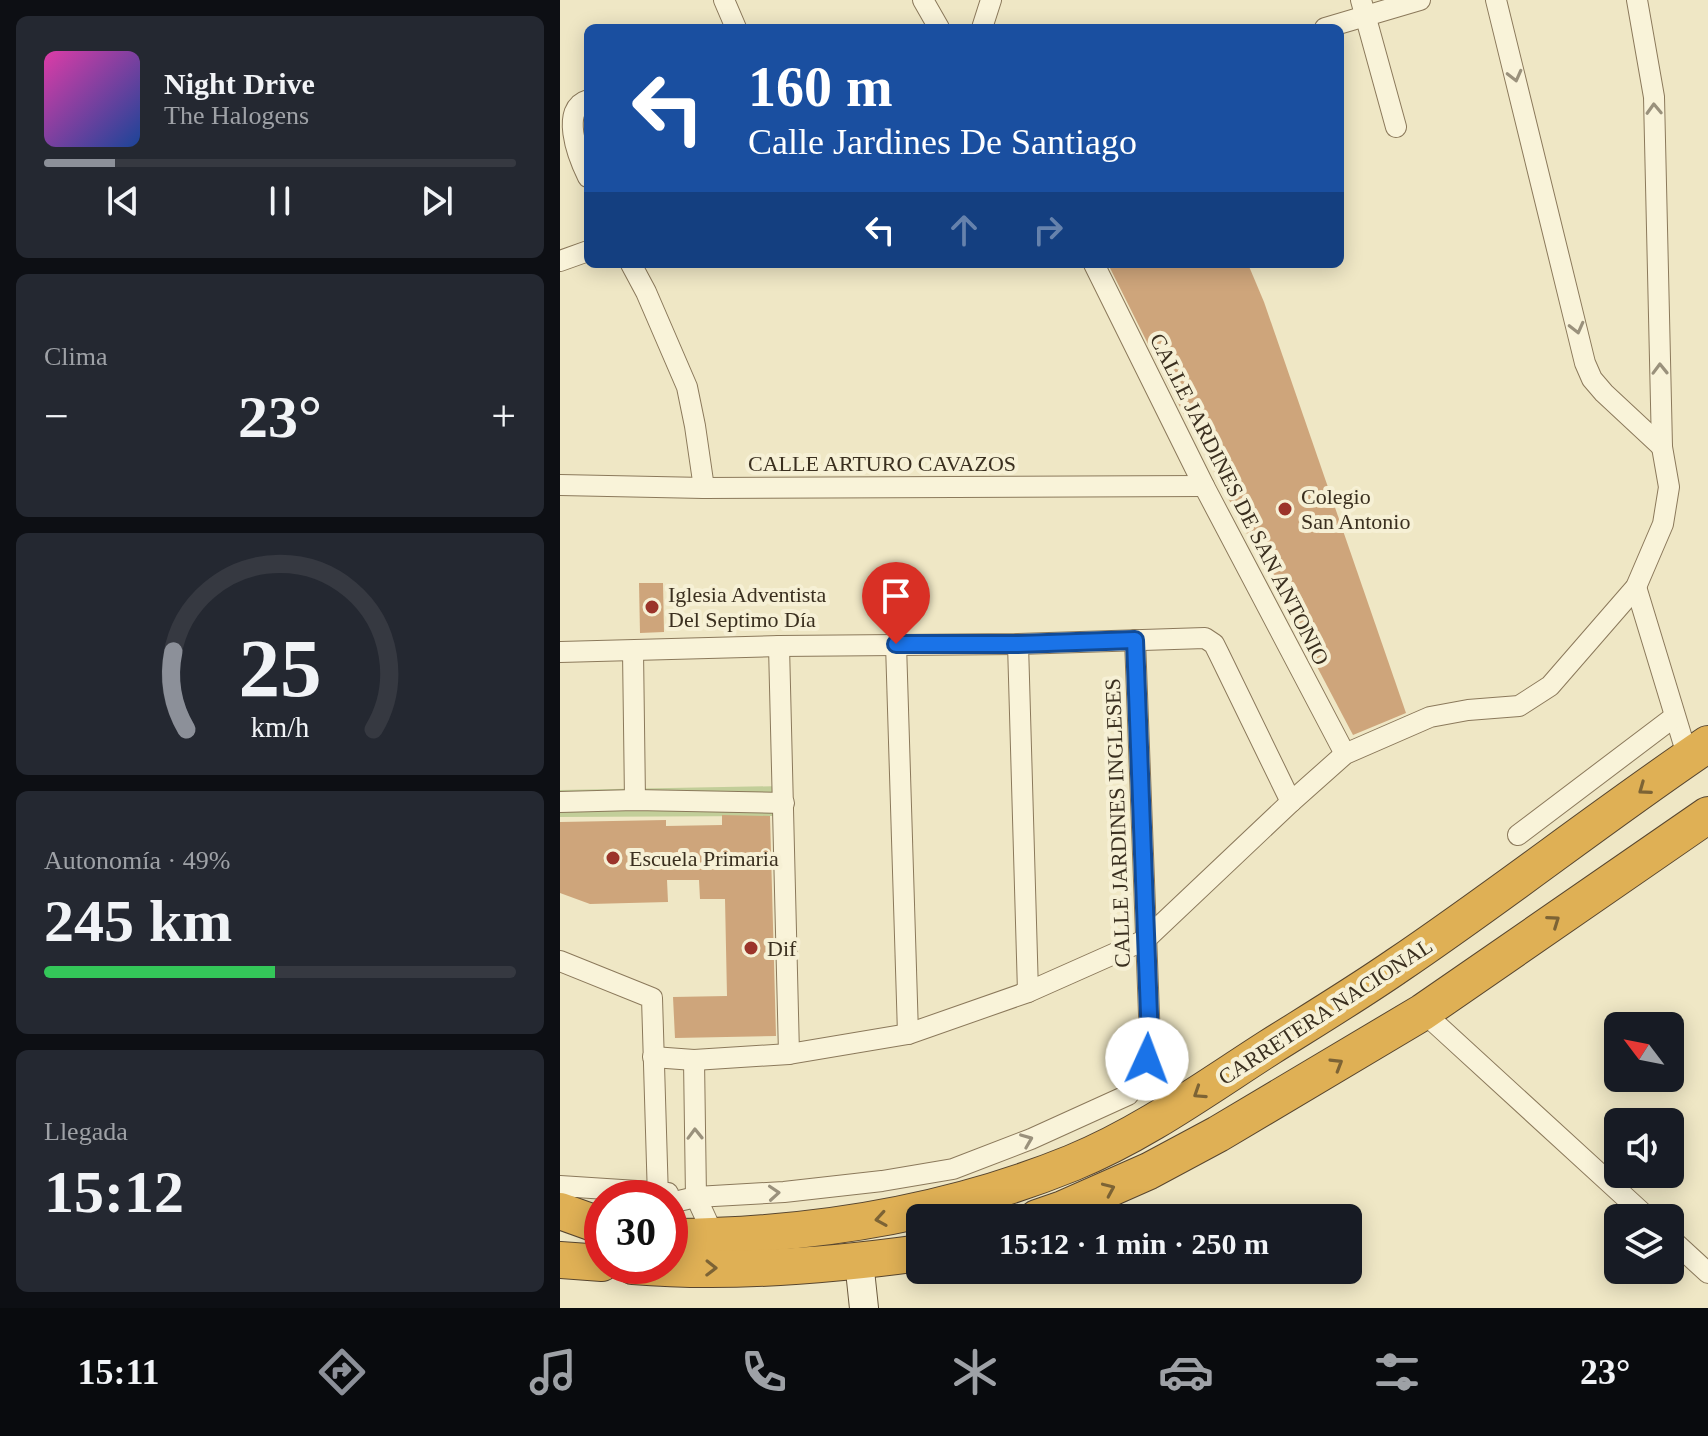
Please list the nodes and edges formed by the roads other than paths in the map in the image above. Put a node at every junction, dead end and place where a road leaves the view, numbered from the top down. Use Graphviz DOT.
graph roads {
  1 [pos="724,0"];
  2 [pos="923,0"];
  3 [pos="991,0"];
  4 [pos="1420,0"];
  5 [pos="1496,0"];
  6 [pos="1637,0"];
  7 [pos="1363,8"];
  8 [pos="734,24"];
  9 [pos="937,24"];
  10 [pos="983,24"];
  11 [pos="1333,24"];
  12 [pos="584,101"];
  13 [pos="1396,127"];
  14 [pos="584,169"];
  15 [pos="584,252"];
  16 [pos="560,261"];
  17 [pos="633,268"];
  18 [pos="1096,268"];
  19 [pos="1662,447"];
  20 [pos="560,485"];
  21 [pos="1204,486"];
  22 [pos="704,488"];
  23 [pos="1636,587"];
  24 [pos="1135,640"];
  25 [pos="896,644"];
  26 [pos="1018,644"];
  27 [pos="779,646"];
  28 [pos="633,651"];
  29 [pos="560,652"];
  30 [pos="1674,717"];
  31 [pos="1698,751"];
  32 [pos="1345,754"];
  33 [pos="635,800"];
  34 [pos="560,802"];
  35 [pos="1291,802"];
  36 [pos="784,803"];
  37 [pos="1708,815"];
  38 [pos="1518,835"];
  39 [pos="1145,940"];
  40 [pos="560,961"];
  41 [pos="1028,992"];
  42 [pos="1423,1012"];
  43 [pos="908,1034"];
  44 [pos="789,1054"];
  45 [pos="653,1057"];
  46 [pos="694,1060"];
  47 [pos="660,1180"];
  48 [pos="560,1186"];
  49 [pos="584,1189"];
  50 [pos="688,1197"];
  51 [pos="696,1197"];
  52 [pos="560,1198"];
  53 [pos="584,1200"];
  54 [pos="1074,1204"];
  55 [pos="1633,1204"];
  56 [pos="560,1211"];
  57 [pos="584,1221"];
  58 [pos="560,1227"];
  59 [pos="584,1228"];
  60 [pos="714,1236"];
  61 [pos="688,1237"];
  62 [pos="1684,1251"];
  63 [pos="906,1255"];
  64 [pos="859,1261"];
  65 [pos="688,1267"];
  66 [pos="1708,1273"];
  67 [pos="864,1308"];
  1 -- 8 [label="street"];
  2 -- 9 [label="street"];
  3 -- 10 [label="street"];
  4 -- 7 [label="street"];
  5 -- 19 [label="street, one-way"];
  19 -- 6 [label="street, one-way"];
  7 -- 11 [label="street"];
  7 -- 13 [label="street"];
  12 -- 14 [label="street"];
  15 -- 16 [label="street"];
  17 -- 22 [label="street"];
  18 -- 21 [label="street, CALLE JARDINES DE SAN ANTONIO"];
  19 -- 23 [label="street"];
  20 -- 22 [label="street, CALLE ARTURO CAVAZOS"];
  21 -- 22 [label="street, CALLE ARTURO CAVAZOS"];
  21 -- 32 [label="street, CALLE JARDINES DE SAN ANTONIO"];
  23 -- 30 [label="street"];
  23 -- 32 [label="street"];
  24 -- 26 [label="street"];
  24 -- 35 [label="street"];
  24 -- 39 [label="street, CALLE JARDINES INGLESES"];
  25 -- 26 [label="street"];
  25 -- 27 [label="street"];
  25 -- 43 [label="street"];
  26 -- 41 [label="street"];
  27 -- 28 [label="street"];
  27 -- 36 [label="street"];
  28 -- 29 [label="street"];
  28 -- 33 [label="street"];
  30 -- 31 [label="street"];
  30 -- 38 [label="street"];
  31 -- 60 [label="highway, CARRETERA NACIONAL, one-way"];
  32 -- 35 [label="street"];
  33 -- 34 [label="street"];
  33 -- 36 [label="street"];
  35 -- 39 [label="street"];
  36 -- 44 [label="street"];
  42 -- 37 [label="highway, one-way"];
  39 -- 41 [label="street"];
  51 -- 39 [label="street, CALLE JARDINES INGLESES, one-way"];
  40 -- 45 [label="street"];
  41 -- 43 [label="street"];
  54 -- 42 [label="highway, one-way"];
  42 -- 55 [label="street"];
  43 -- 44 [label="street"];
  44 -- 46 [label="street"];
  45 -- 46 [label="street"];
  45 -- 47 [label="street"];
  51 -- 46 [label="street, one-way"];
  48 -- 49 [label="street"];
  50 -- 51 [label="street"];
  51 -- 60 [label="street"];
  52 -- 53 [label="street"];
  56 -- 57 [label="highway"];
  58 -- 59 [label="highway"];
  60 -- 61 [label="highway, CARRETERA NACIONAL"];
  62 -- 66 [label="street"];
  63 -- 64 [label="highway"];
  65 -- 64 [label="highway, one-way"];
  64 -- 67 [label="main road"];
}
